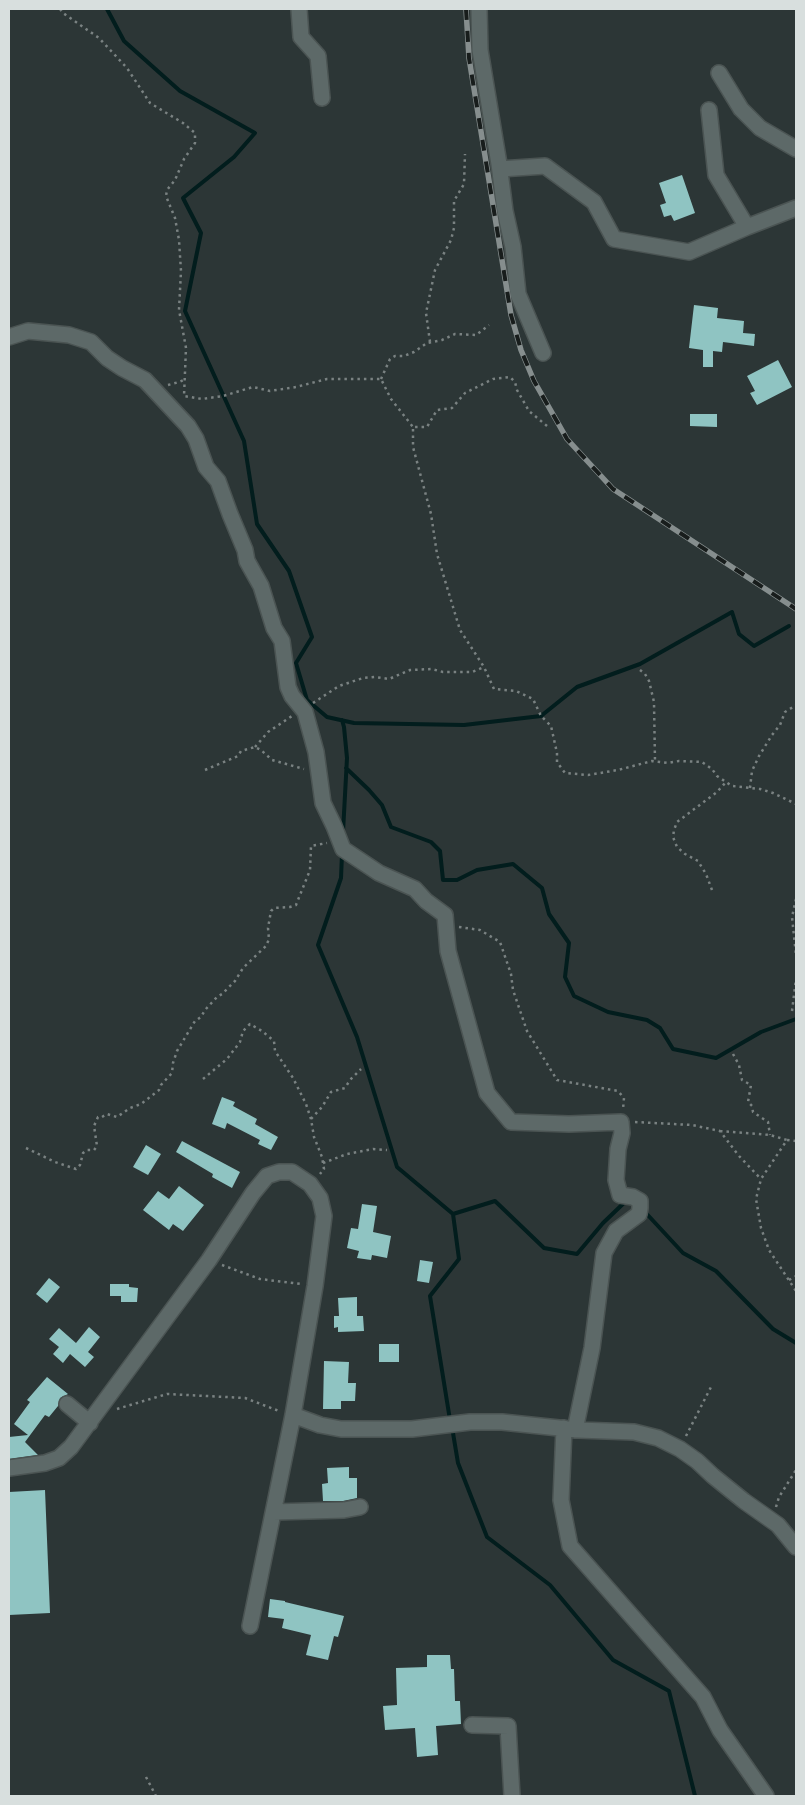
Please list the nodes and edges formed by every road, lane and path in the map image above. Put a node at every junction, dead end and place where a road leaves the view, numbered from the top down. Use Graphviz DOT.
graph roads {
  1 [pos="60,9"];
  2 [pos="299,9"];
  3 [pos="479,9"];
  4 [pos="719,73"];
  5 [pos="322,98"];
  6 [pos="709,110"];
  7 [pos="796,149"];
  8 [pos="465,154"];
  9 [pos="500,169"];
  10 [pos="796,208"];
  11 [pos="747,227"];
  12 [pos="489,324"];
  13 [pos="9,336"];
  14 [pos="430,342"];
  15 [pos="543,353"];
  16 [pos="186,379"];
  17 [pos="381,379"];
  18 [pos="167,385"];
  19 [pos="413,426"];
  20 [pos="547,426"];
  21 [pos="484,667"];
  22 [pos="640,670"];
  23 [pos="796,705"];
  24 [pos="303,709"];
  25 [pos="255,747"];
  26 [pos="655,761"];
  27 [pos="205,770"];
  28 [pos="320,773"];
  29 [pos="726,782"];
  30 [pos="750,789"];
  31 [pos="796,804"];
  32 [pos="338,834"];
  33 [pos="712,890"];
  34 [pos="796,899"];
  35 [pos="445,916"];
  36 [pos="796,955"];
  37 [pos="796,979"];
  38 [pos="792,1012"];
  39 [pos="733,1054"];
  40 [pos="361,1070"];
  41 [pos="203,1079"];
  42 [pos="311,1119"];
  43 [pos="621,1122"];
  44 [pos="720,1131"];
  45 [pos="770,1135"];
  46 [pos="787,1140"];
  47 [pos="796,1141"];
  48 [pos="26,1148"];
  49 [pos="387,1150"];
  50 [pos="323,1162"];
  51 [pos="761,1179"];
  52 [pos="310,1184"];
  53 [pos="209,1260"];
  54 [pos="796,1276"];
  55 [pos="789,1280"];
  56 [pos="316,1286"];
  57 [pos="796,1291"];
  58 [pos="712,1385"];
  59 [pos="67,1404"];
  60 [pos="293,1415"];
  61 [pos="91,1421"];
  62 [pos="569,1429"];
  63 [pos="680,1449"];
  64 [pos="9,1468"];
  65 [pos="796,1470"];
  66 [pos="360,1507"];
  67 [pos="274,1512"];
  68 [pos="778,1525"];
  69 [pos="796,1547"];
  70 [pos="250,1626"];
  71 [pos="472,1725"];
  72 [pos="146,1777"];
  73 [pos="156,1796"];
  74 [pos="512,1796"];
  75 [pos="766,1796"];
  1 -- 16 [label="path"];
  2 -- 5 [label="street"];
  3 -- 9 [label="street"];
  4 -- 7 [label="street"];
  6 -- 11 [label="street"];
  8 -- 14 [label="path"];
  9 -- 11 [label="street"];
  9 -- 15 [label="street"];
  10 -- 11 [label="street"];
  12 -- 14 [label="path"];
  13 -- 24 [label="street"];
  14 -- 17 [label="path"];
  16 -- 17 [label="path"];
  16 -- 18 [label="path"];
  17 -- 19 [label="path"];
  19 -- 20 [label="path"];
  19 -- 21 [label="path"];
  21 -- 24 [label="path"];
  21 -- 26 [label="path"];
  22 -- 26 [label="path"];
  23 -- 30 [label="path"];
  24 -- 25 [label="path"];
  24 -- 28 [label="street"];
  25 -- 27 [label="path"];
  25 -- 28 [label="path"];
  26 -- 29 [label="path"];
  28 -- 32 [label="street"];
  29 -- 30 [label="path"];
  29 -- 33 [label="path"];
  30 -- 31 [label="path"];
  32 -- 35 [label="street"];
  32 -- 48 [label="path"];
  34 -- 36 [label="path"];
  35 -- 43 [label="path"];
  35 -- 43 [label="street"];
  37 -- 38 [label="path"];
  39 -- 45 [label="path"];
  40 -- 42 [label="path"];
  41 -- 42 [label="path"];
  42 -- 50 [label="path"];
  43 -- 44 [label="path"];
  43 -- 62 [label="street"];
  44 -- 45 [label="path"];
  44 -- 51 [label="path"];
  45 -- 46 [label="path"];
  46 -- 47 [label="path"];
  46 -- 51 [label="path"];
  49 -- 50 [label="path"];
  50 -- 52 [label="path"];
  51 -- 55 [label="path"];
  52 -- 53 [label="street"];
  52 -- 56 [label="street"];
  53 -- 56 [label="path"];
  53 -- 61 [label="street"];
  54 -- 55 [label="path"];
  55 -- 57 [label="path"];
  56 -- 60 [label="street"];
  58 -- 63 [label="path"];
  59 -- 61 [label="street"];
  60 -- 61 [label="path"];
  60 -- 62 [label="street"];
  60 -- 67 [label="street"];
  61 -- 64 [label="street"];
  62 -- 63 [label="street"];
  62 -- 75 [label="street"];
  63 -- 68 [label="street"];
  65 -- 68 [label="path"];
  66 -- 67 [label="street"];
  67 -- 70 [label="street"];
  68 -- 69 [label="street"];
  71 -- 74 [label="street"];
  72 -- 73 [label="path"];
}
